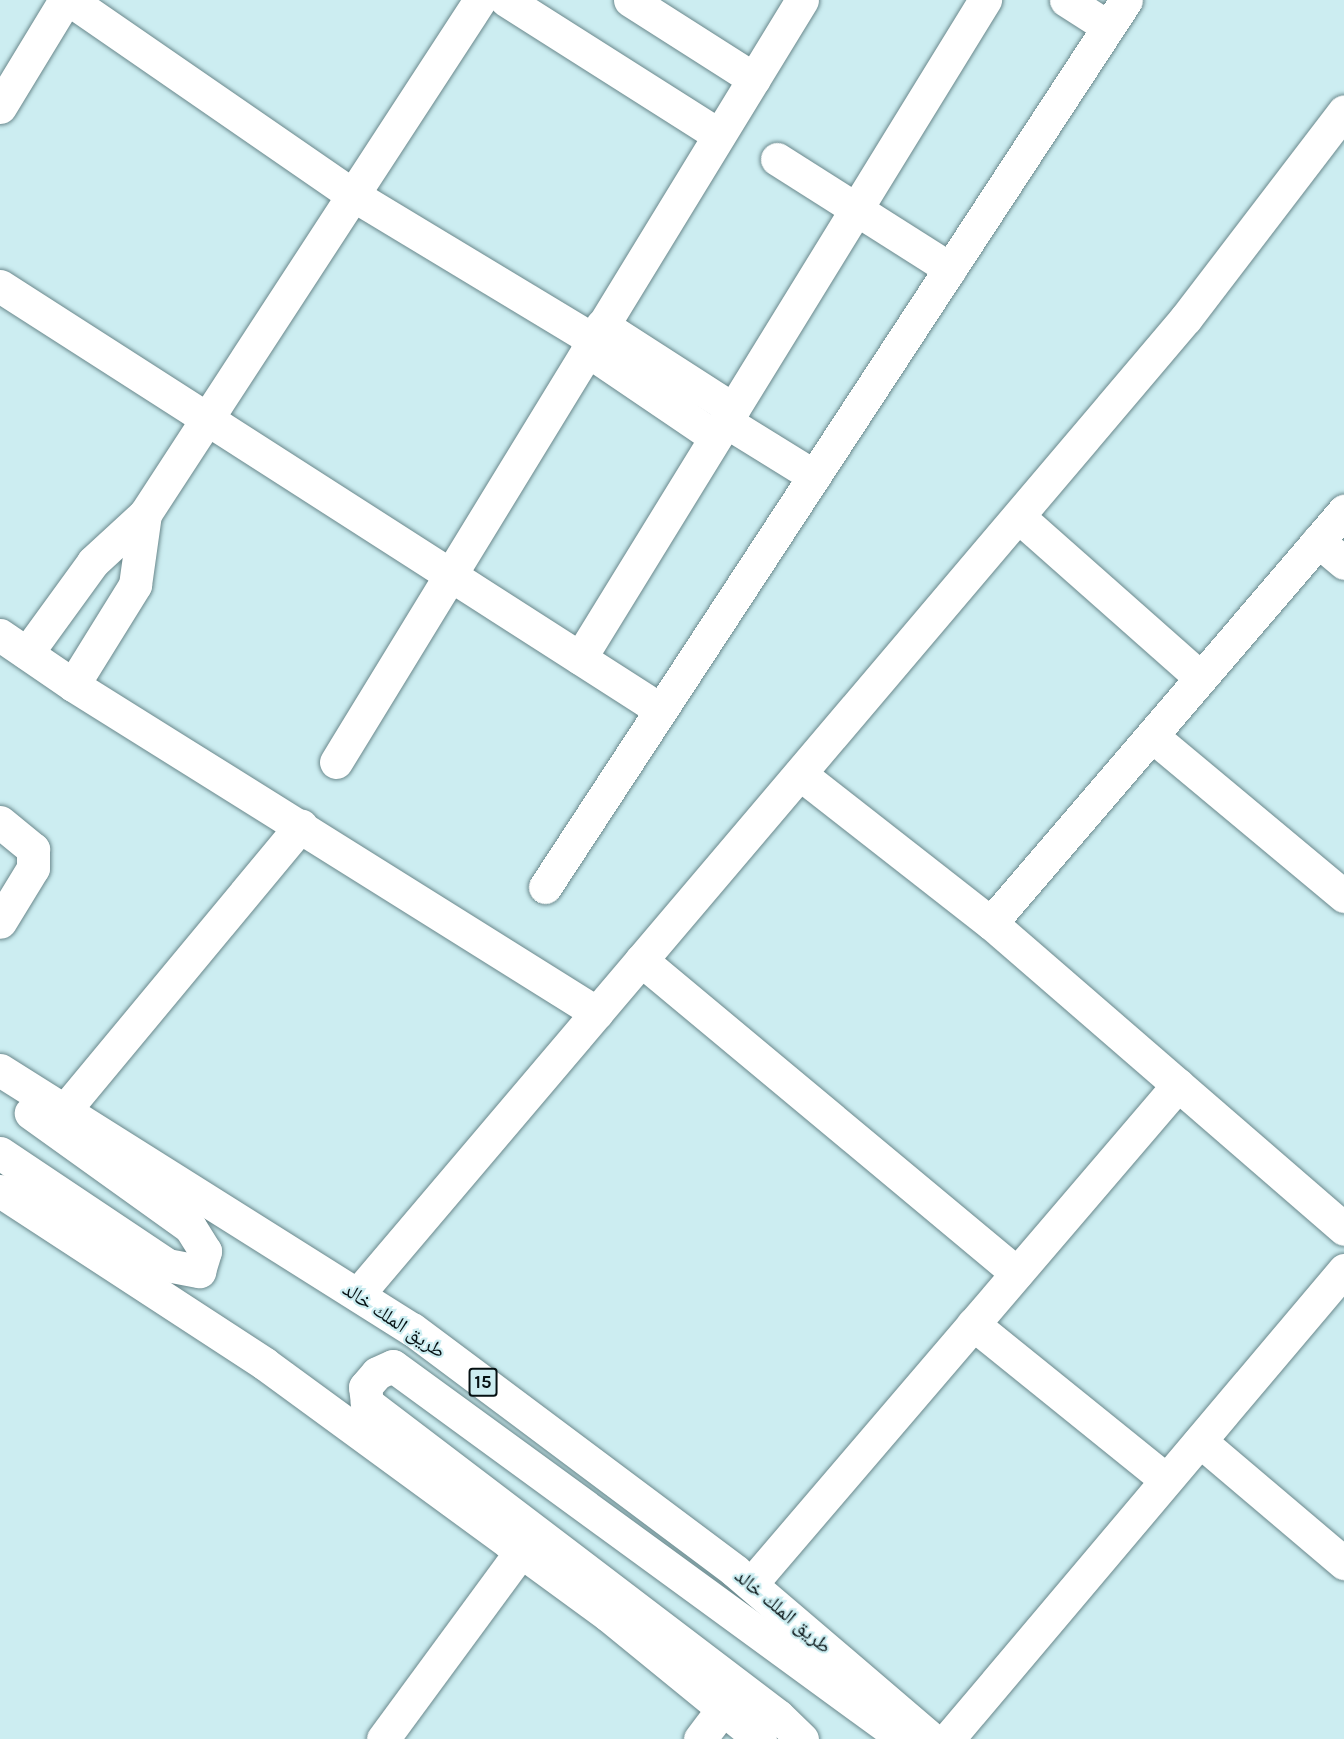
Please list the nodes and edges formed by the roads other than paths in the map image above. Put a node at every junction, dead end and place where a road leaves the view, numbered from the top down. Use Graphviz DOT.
graph roads {
  1 [pos="68,0"];
  2 [pos="480,0"];
  3 [pos="506,0"];
  4 [pos="630,0"];
  5 [pos="802,0"];
  6 [pos="985,0"];
  7 [pos="1066,0"];
  8 [pos="1126,0"];
  9 [pos="1108,27"];
  10 [pos="754,79"];
  11 [pos="0,107"];
  12 [pos="1344,111"];
  13 [pos="719,135"];
  14 [pos="777,159"];
  15 [pos="353,195"];
  16 [pos="857,210"];
  17 [pos="950,269"];
  18 [pos="0,286"];
  19 [pos="594,338"];
  20 [pos="207,418"];
  21 [pos="724,422"];
  22 [pos="814,476"];
  23 [pos="1344,511"];
  24 [pos="145,514"];
  25 [pos="1018,517"];
  26 [pos="1318,541"];
  27 [pos="1344,563"];
  28 [pos="450,574"];
  29 [pos="0,635"];
  30 [pos="27,652"];
  31 [pos="580,657"];
  32 [pos="1200,677"];
  33 [pos="73,686"];
  34 [pos="662,710"];
  35 [pos="1152,736"];
  36 [pos="336,762"];
  37 [pos="800,774"];
  38 [pos="0,822"];
  39 [pos="301,826"];
  40 [pos="546,887"];
  41 [pos="1344,896"];
  42 [pos="0,922"];
  43 [pos="991,922"];
  44 [pos="641,960"];
  45 [pos="597,1013"];
  46 [pos="0,1070"];
  47 [pos="1178,1085"];
  48 [pos="0,1092"];
  49 [pos="64,1111"];
  50 [pos="0,1153"];
  51 [pos="0,1191"];
  52 [pos="1344,1229"];
  53 [pos="1344,1270"];
  54 [pos="1017,1273"];
  55 [pos="358,1294"];
  56 [pos="973,1324"];
  57 [pos="1200,1441"];
  58 [pos="1166,1480"];
  59 [pos="521,1551"];
  60 [pos="1344,1563"];
  61 [pos="751,1584"];
  62 [pos="723,1709"];
  63 [pos="383,1739"];
  64 [pos="700,1739"];
  65 [pos="760,1739"];
  66 [pos="802,1739"];
  67 [pos="904,1739"];
  68 [pos="933,1739"];
  69 [pos="948,1739"];
  1 -- 11 [label="main road"];
  1 -- 15 [label="main road"];
  2 -- 15 [label="main road"];
  3 -- 13 [label="main road"];
  4 -- 10 [label="main road"];
  5 -- 10 [label="main road"];
  6 -- 16 [label="main road"];
  7 -- 9 [label="main road"];
  8 -- 9 [label="main road"];
  9 -- 17 [label="main road"];
  10 -- 13 [label="main road"];
  12 -- 25 [label="main road"];
  13 -- 19 [label="main road"];
  14 -- 16 [label="main road"];
  15 -- 19 [label="main road"];
  15 -- 20 [label="main road"];
  16 -- 17 [label="main road"];
  16 -- 21 [label="main road"];
  17 -- 22 [label="main road"];
  18 -- 20 [label="main road"];
  19 -- 21 [label="main road"];
  19 -- 28 [label="main road"];
  20 -- 24 [label="main road"];
  20 -- 28 [label="main road"];
  21 -- 22 [label="main road"];
  21 -- 31 [label="main road"];
  22 -- 34 [label="main road"];
  23 -- 26 [label="main road"];
  24 -- 30 [label="main road"];
  24 -- 33 [label="main road"];
  25 -- 32 [label="main road"];
  25 -- 37 [label="main road"];
  26 -- 27 [label="main road"];
  26 -- 32 [label="main road"];
  28 -- 31 [label="main road"];
  28 -- 36 [label="main road"];
  29 -- 30 [label="main road"];
  30 -- 33 [label="main road"];
  31 -- 34 [label="main road"];
  32 -- 35 [label="main road"];
  33 -- 39 [label="main road"];
  34 -- 40 [label="main road"];
  35 -- 41 [label="main road"];
  35 -- 43 [label="main road"];
  37 -- 43 [label="main road"];
  37 -- 44 [label="main road"];
  38 -- 42 [label="main road"];
  39 -- 45 [label="main road"];
  39 -- 49 [label="main road"];
  43 -- 47 [label="main road"];
  44 -- 45 [label="main road"];
  44 -- 54 [label="main road"];
  45 -- 55 [label="main road"];
  46 -- 49 [label="main road, طريق الملك خالد / 15"];
  47 -- 52 [label="main road"];
  47 -- 54 [label="main road"];
  48 -- 50 [label="main road"];
  49 -- 55 [label="main road, طريق الملك خالد / 15"];
  51 -- 59 [label="main road"];
  53 -- 57 [label="main road"];
  54 -- 56 [label="main road"];
  55 -- 61 [label="main road, طريق الملك خالد / 15"];
  56 -- 58 [label="main road"];
  56 -- 61 [label="main road"];
  57 -- 58 [label="main road"];
  57 -- 60 [label="main road"];
  58 -- 69 [label="main road"];
  59 -- 62 [label="main road"];
  59 -- 63 [label="main road"];
  61 -- 68 [label="main road, طريق الملك خالد / 15"];
  62 -- 64 [label="main road"];
  62 -- 65 [label="main road"];
  66 -- 67 [label="main road"];
}
